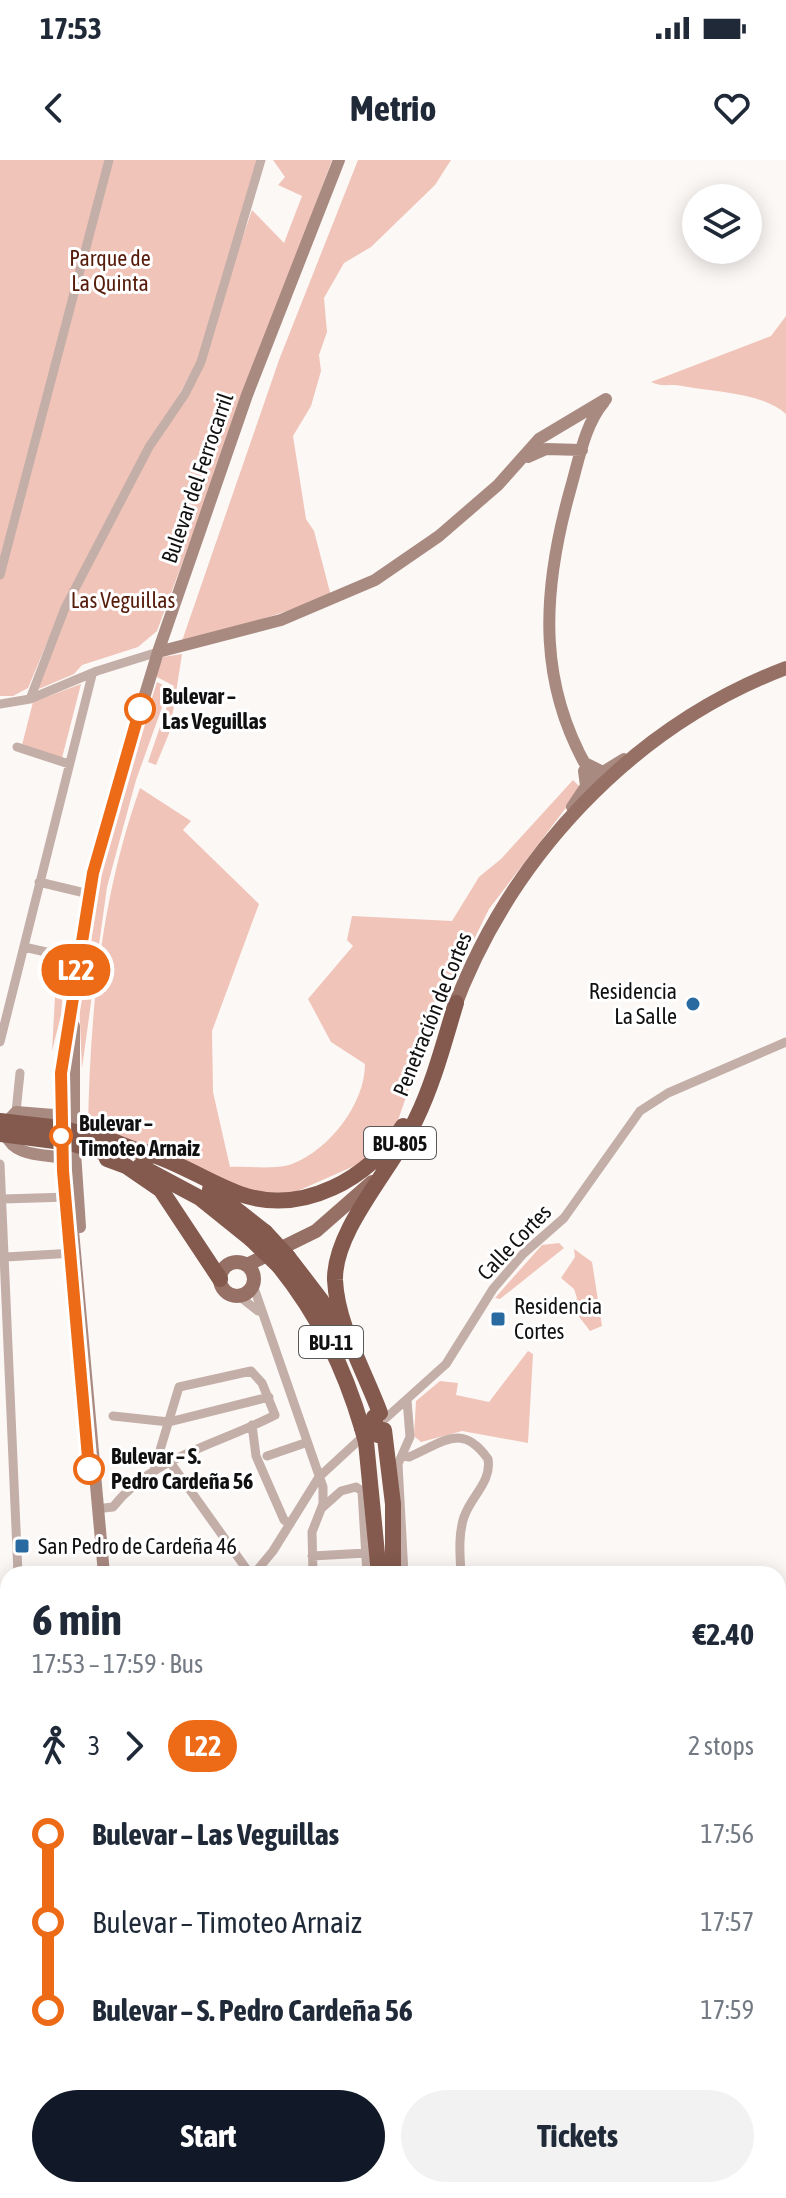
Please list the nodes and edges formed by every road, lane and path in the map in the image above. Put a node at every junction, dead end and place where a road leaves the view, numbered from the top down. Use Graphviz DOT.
graph roads {
  1 [pos="261,160"];
  2 [pos="339,160"];
  3 [pos="112,161"];
  4 [pos="572,417"];
  5 [pos="588,430"];
  6 [pos="582,450"];
  7 [pos="565,451"];
  8 [pos="515,466"];
  9 [pos="576,468"];
  10 [pos="0,575"];
  11 [pos="158,652"];
  12 [pos="786,668"];
  13 [pos="92,675"];
  14 [pos="30,699"];
  15 [pos="0,704"];
  16 [pos="651,744"];
  17 [pos="17,747"];
  18 [pos="581,760"];
  19 [pos="69,764"];
  20 [pos="599,787"];
  21 [pos="547,844"];
  22 [pos="39,882"];
  23 [pos="89,894"];
  24 [pos="24,947"];
  25 [pos="77,959"];
  26 [pos="72,1003"];
  27 [pos="456,1003"];
  28 [pos="0,1042"];
  29 [pos="786,1042"];
  30 [pos="75,1063"];
  31 [pos="20,1073"];
  32 [pos="65,1109"];
  33 [pos="0,1110"];
  34 [pos="16,1112"];
  35 [pos="2,1131"];
  36 [pos="110,1151"];
  37 [pos="145,1152"];
  38 [pos="66,1158"];
  39 [pos="1,1169"];
  40 [pos="66,1197"];
  41 [pos="3,1199"];
  42 [pos="80,1227"];
  43 [pos="258,1236"];
  44 [pos="74,1253"];
  45 [pos="6,1257"];
  46 [pos="278,1260"];
  47 [pos="251,1275"];
  48 [pos="220,1279"];
  49 [pos="239,1296"];
  50 [pos="262,1315"];
  51 [pos="269,1397"];
  52 [pos="407,1400"];
  53 [pos="113,1416"];
  54 [pos="169,1422"];
  55 [pos="252,1425"];
  56 [pos="374,1428"];
  57 [pos="305,1443"];
  58 [pos="0,1452"];
  59 [pos="14,1455"];
  60 [pos="267,1456"];
  61 [pos="402,1456"];
  62 [pos="170,1462"];
  63 [pos="154,1470"];
  64 [pos="319,1477"];
  65 [pos="341,1491"];
  66 [pos="109,1508"];
  67 [pos="321,1509"];
  68 [pos="290,1524"];
  69 [pos="366,1553"];
  70 [pos="312,1556"];
  71 [pos="18,1566"];
  72 [pos="106,1566"];
  73 [pos="107,1566"];
  74 [pos="246,1566"];
  75 [pos="258,1566"];
  76 [pos="313,1566"];
  77 [pos="367,1566"];
  78 [pos="379,1566"];
  79 [pos="393,1566"];
  80 [pos="404,1566"];
  81 [pos="461,1566"];
  1 -- 14 [label="street"];
  2 -- 11 [label="main road, Bulevar del Ferrocarril"];
  3 -- 10 [label="street"];
  4 -- 5 [label="main road"];
  4 -- 5 [label="main road"];
  4 -- 8 [label="main road"];
  5 -- 6 [label="main road"];
  6 -- 7 [label="main road"];
  6 -- 9 [label="main road"];
  7 -- 8 [label="main road"];
  7 -- 9 [label="main road"];
  8 -- 11 [label="main road"];
  9 -- 18 [label="main road"];
  11 -- 13 [label="street"];
  11 -- 23 [label="main road, Bulevar del Ferrocarril"];
  12 -- 16 [label="main road, Penetración de Cortes / BU-805"];
  13 -- 14 [label="street"];
  13 -- 19 [label="street"];
  14 -- 15 [label="street"];
  16 -- 18 [label="main road"];
  16 -- 20 [label="main road, Penetración de Cortes / BU-805"];
  17 -- 19 [label="street"];
  18 -- 20 [label="main road"];
  18 -- 21 [label="main road"];
  19 -- 22 [label="street"];
  20 -- 21 [label="main road, Penetración de Cortes / BU-805"];
  21 -- 27 [label="main road, Penetración de Cortes / BU-805"];
  22 -- 23 [label="street"];
  22 -- 24 [label="street"];
  23 -- 25 [label="main road, Bulevar del Ferrocarril"];
  24 -- 25 [label="street"];
  24 -- 28 [label="street"];
  25 -- 26 [label="main road, Bulevar del Ferrocarril"];
  26 -- 30 [label="main road, Bulevar del Ferrocarril"];
  26 -- 32 [label="main road, Bulevar del Ferrocarril"];
  27 -- 37 [label="highway"];
  27 -- 46 [label="main road, Penetración de Cortes / BU-805"];
  27 -- 56 [label="highway"];
  29 -- 52 [label="street, Calle Cortes"];
  30 -- 32 [label="main road"];
  30 -- 42 [label="main road, Bulevar del Ferrocarril"];
  31 -- 34 [label="street"];
  32 -- 34 [label="main road"];
  32 -- 38 [label="main road, Bulevar del Ferrocarril"];
  33 -- 35 [label="main road"];
  34 -- 35 [label="main road"];
  35 -- 36 [label="highway, bridge"];
  35 -- 36 [label="highway, BU-11, bridge"];
  35 -- 38 [label="main road"];
  36 -- 37 [label="highway, BU-11"];
  36 -- 43 [label="highway, BU-11"];
  36 -- 48 [label="highway"];
  37 -- 43 [label="highway, BU-11"];
  38 -- 40 [label="main road, Bulevar del Ferrocarril"];
  38 -- 42 [label="main road, Bulevar del Ferrocarril"];
  39 -- 41 [label="street"];
  40 -- 41 [label="street"];
  40 -- 44 [label="main road, Bulevar del Ferrocarril"];
  41 -- 45 [label="street"];
  42 -- 66 [label="main road, Bulevar del Ferrocarril"];
  43 -- 46 [label="highway, BU-11, bridge"];
  44 -- 45 [label="street"];
  44 -- 72 [label="main road, Bulevar del Ferrocarril"];
  45 -- 59 [label="street"];
  46 -- 47 [label="main road, Penetración de Cortes / BU-805"];
  46 -- 56 [label="highway, BU-11"];
  47 -- 48 [label="main road, BU-805"];
  47 -- 49 [label="main road, BU-805"];
  47 -- 50 [label="street"];
  48 -- 49 [label="main road"];
  49 -- 50 [label="street"];
  50 -- 64 [label="street"];
  51 -- 54 [label="street"];
  51 -- 54 [label="street"];
  51 -- 55 [label="street"];
  52 -- 56 [label="street, Calle Cortes"];
  52 -- 61 [label="street"];
  53 -- 54 [label="street"];
  54 -- 63 [label="street"];
  55 -- 62 [label="street"];
  55 -- 68 [label="street"];
  56 -- 64 [label="street, Calle Cortes"];
  56 -- 78 [label="highway, BU-11"];
  56 -- 79 [label="highway"];
  57 -- 60 [label="street"];
  58 -- 59 [label="street"];
  59 -- 71 [label="street"];
  61 -- 80 [label="street"];
  61 -- 81 [label="street"];
  62 -- 63 [label="street"];
  62 -- 74 [label="street"];
  63 -- 66 [label="street"];
  64 -- 65 [label="street"];
  64 -- 67 [label="street"];
  64 -- 68 [label="street, Calle Cortes"];
  65 -- 67 [label="street"];
  65 -- 69 [label="street"];
  66 -- 73 [label="main road, Bulevar del Ferrocarril"];
  67 -- 70 [label="street"];
  68 -- 75 [label="street, Calle Cortes"];
  69 -- 70 [label="street"];
  69 -- 77 [label="street"];
  70 -- 76 [label="street"];
}
